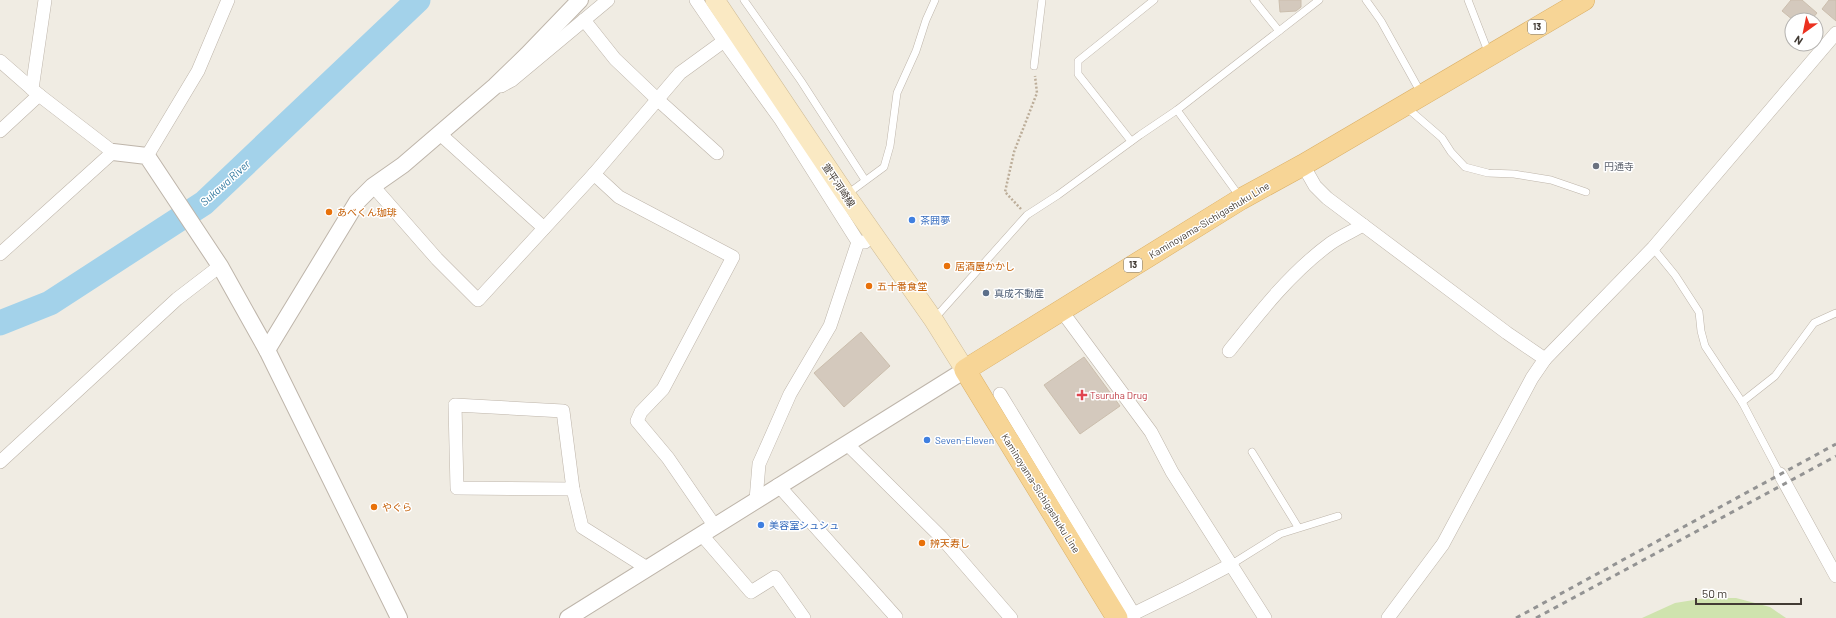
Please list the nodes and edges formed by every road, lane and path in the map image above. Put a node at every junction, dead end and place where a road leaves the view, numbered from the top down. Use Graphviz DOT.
graph roads {
  1 [pos="45,0"];
  2 [pos="228,0"];
  3 [pos="580,0"];
  4 [pos="608,0"];
  5 [pos="696,0"];
  6 [pos="715,0"];
  7 [pos="744,0"];
  8 [pos="936,0"];
  9 [pos="1042,0"];
  10 [pos="1154,0"];
  11 [pos="1254,0"];
  12 [pos="1319,0"];
  13 [pos="1366,0"];
  14 [pos="1468,0"];
  15 [pos="1584,0"];
  16 [pos="584,20"];
  17 [pos="1279,31"];
  18 [pos="1836,33"];
  19 [pos="724,41"];
  20 [pos="1490,54"];
  21 [pos="0,61"];
  22 [pos="1034,66"];
  23 [pos="36,92"];
  24 [pos="485,94"];
  25 [pos="1422,95"];
  26 [pos="656,99"];
  27 [pos="1404,105"];
  28 [pos="1177,110"];
  29 [pos="0,131"];
  30 [pos="440,134"];
  31 [pos="1131,141"];
  32 [pos="114,152"];
  33 [pos="717,153"];
  34 [pos="148,156"];
  35 [pos="1303,165"];
  36 [pos="594,174"];
  37 [pos="865,180"];
  38 [pos="373,186"];
  39 [pos="1586,192"];
  40 [pos="846,194"];
  41 [pos="1241,199"];
  42 [pos="1027,215"];
  43 [pos="1363,225"];
  44 [pos="544,228"];
  45 [pos="858,242"];
  46 [pos="880,244"];
  47 [pos="1653,248"];
  48 [pos="0,254"];
  49 [pos="220,266"];
  50 [pos="1061,310"];
  51 [pos="1836,313"];
  52 [pos="933,319"];
  53 [pos="267,350"];
  54 [pos="1229,351"];
  55 [pos="1545,359"];
  56 [pos="965,370"];
  57 [pos="1000,394"];
  58 [pos="1742,402"];
  59 [pos="847,444"];
  60 [pos="1252,452"];
  61 [pos="0,462"];
  62 [pos="1780,474"];
  63 [pos="778,485"];
  64 [pos="573,489"];
  65 [pos="756,500"];
  66 [pos="1338,516"];
  67 [pos="1298,527"];
  68 [pos="708,530"];
  69 [pos="1232,564"];
  70 [pos="647,568"];
  71 [pos="1836,576"];
  72 [pos="1125,616"];
  73 [pos="399,618"];
  74 [pos="568,618"];
  75 [pos="804,618"];
  76 [pos="895,618"];
  77 [pos="1011,618"];
  78 [pos="1264,618"];
  79 [pos="1388,618"];
  1 -- 23 [label="street"];
  2 -- 34 [label="street"];
  3 -- 24 [label="street"];
  4 -- 16 [label="street"];
  5 -- 19 [label="street"];
  6 -- 40 [label="main road, 萱平河崎線"];
  7 -- 37 [label="lane"];
  8 -- 37 [label="lane"];
  9 -- 22 [label="lane"];
  10 -- 31 [label="lane"];
  11 -- 17 [label="lane"];
  12 -- 17 [label="lane"];
  13 -- 25 [label="lane"];
  14 -- 20 [label="lane"];
  15 -- 20 [label="main road, Kaminoyama-Sichigashuku Line / 13"];
  16 -- 24 [label="street"];
  16 -- 26 [label="street"];
  17 -- 28 [label="lane"];
  18 -- 47 [label="street"];
  19 -- 26 [label="street"];
  19 -- 45 [label="street"];
  20 -- 25 [label="main road, Kaminoyama-Sichigashuku Line / 13"];
  21 -- 23 [label="street"];
  22 -- 42 [label="path"];
  23 -- 29 [label="street"];
  23 -- 32 [label="street"];
  24 -- 30 [label="street"];
  25 -- 27 [label="main road, Kaminoyama-Sichigashuku Line / 13"];
  26 -- 33 [label="street"];
  26 -- 36 [label="street"];
  27 -- 35 [label="main road, Kaminoyama-Sichigashuku Line / 13"];
  27 -- 39 [label="lane"];
  28 -- 31 [label="lane"];
  28 -- 41 [label="lane"];
  30 -- 38 [label="street"];
  30 -- 44 [label="street"];
  31 -- 42 [label="lane"];
  32 -- 34 [label="street"];
  32 -- 48 [label="street"];
  34 -- 49 [label="street"];
  35 -- 41 [label="main road, Kaminoyama-Sichigashuku Line / 13"];
  35 -- 43 [label="street"];
  36 -- 44 [label="street"];
  36 -- 68 [label="street"];
  37 -- 40 [label="lane"];
  38 -- 44 [label="street"];
  38 -- 53 [label="street"];
  40 -- 46 [label="main road, 萱平河崎線"];
  41 -- 50 [label="main road, Kaminoyama-Sichigashuku Line / 13"];
  42 -- 52 [label="lane"];
  43 -- 54 [label="street"];
  43 -- 55 [label="street"];
  45 -- 46 [label="street"];
  45 -- 65 [label="street"];
  46 -- 52 [label="main road, 萱平河崎線"];
  47 -- 55 [label="street"];
  47 -- 58 [label="lane"];
  49 -- 53 [label="street"];
  49 -- 61 [label="street"];
  50 -- 56 [label="main road, Kaminoyama-Sichigashuku Line / 13"];
  50 -- 69 [label="street"];
  51 -- 58 [label="lane"];
  52 -- 56 [label="main road, 萱平河崎線"];
  53 -- 73 [label="street"];
  55 -- 79 [label="street"];
  56 -- 59 [label="street"];
  56 -- 72 [label="main road, Kaminoyama-Sichigashuku Line"];
  57 -- 72 [label="street"];
  58 -- 62 [label="lane"];
  59 -- 63 [label="street"];
  59 -- 77 [label="street"];
  60 -- 67 [label="lane"];
  62 -- 71 [label="street"];
  63 -- 65 [label="street"];
  63 -- 76 [label="street"];
  64 -- 64 [label="street"];
  64 -- 70 [label="street"];
  65 -- 68 [label="street"];
  66 -- 67 [label="lane"];
  67 -- 69 [label="lane"];
  68 -- 70 [label="street"];
  68 -- 75 [label="street"];
  69 -- 72 [label="street"];
  69 -- 78 [label="street"];
  70 -- 74 [label="street"];
}
